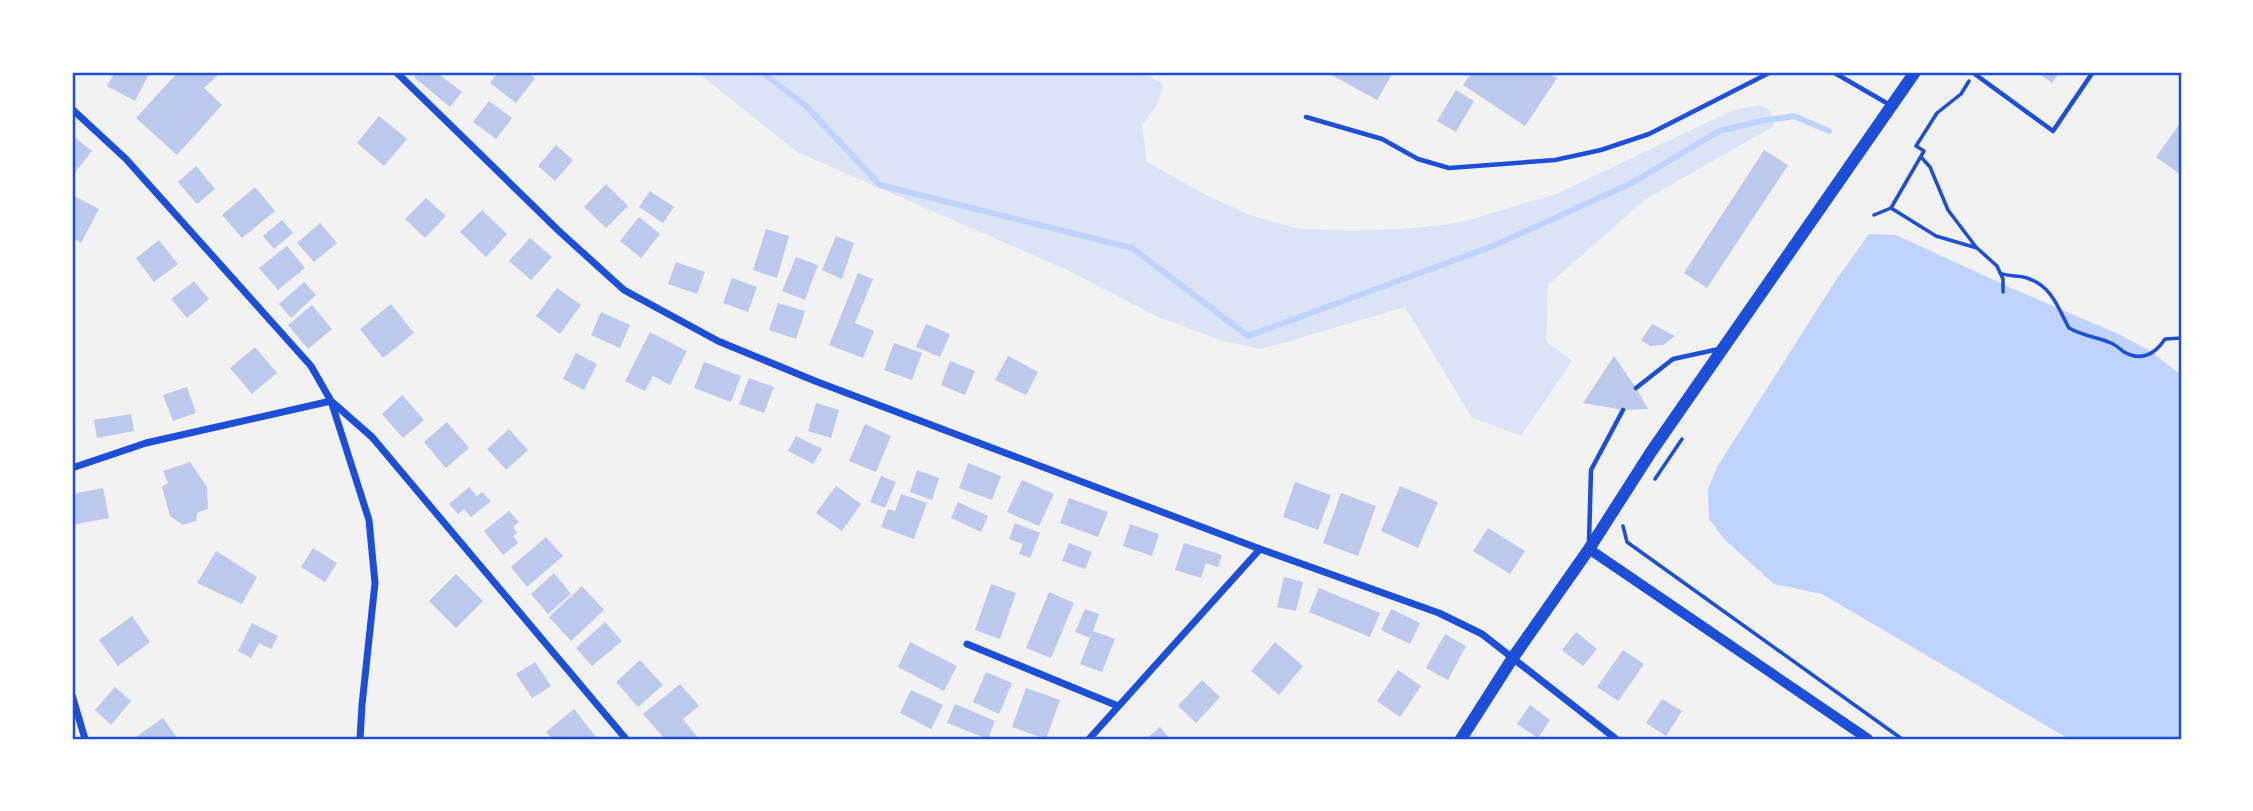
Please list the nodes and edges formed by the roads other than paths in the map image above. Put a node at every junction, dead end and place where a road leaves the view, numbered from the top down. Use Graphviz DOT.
graph roads {
  1 [pos="396,72"];
  2 [pos="1771,72"];
  3 [pos="1833,72"];
  4 [pos="1915,72"];
  5 [pos="2093,72"];
  6 [pos="1973,73"];
  7 [pos="1890,105"];
  8 [pos="72,109"];
  9 [pos="1306,117"];
  10 [pos="1722,348"];
  11 [pos="1636,388"];
  12 [pos="331,401"];
  13 [pos="1623,410"];
  14 [pos="72,468"];
  15 [pos="1259,549"];
  16 [pos="1589,550"];
  17 [pos="967,644"];
  18 [pos="1512,659"];
  19 [pos="72,695"];
  20 [pos="1118,706"];
  21 [pos="85,739"];
  22 [pos="360,739"];
  23 [pos="626,739"];
  24 [pos="1088,739"];
  25 [pos="1461,739"];
  26 [pos="1616,739"];
  27 [pos="1868,739"];
  1 -- 15 [label="street"];
  2 -- 9 [label="lane"];
  3 -- 7 [label="lane"];
  4 -- 7 [label="main road"];
  5 -- 6 [label="lane"];
  7 -- 10 [label="main road"];
  8 -- 12 [label="street"];
  10 -- 11 [label="lane"];
  10 -- 16 [label="main road"];
  12 -- 14 [label="street"];
  12 -- 22 [label="street"];
  12 -- 23 [label="street"];
  13 -- 16 [label="lane"];
  15 -- 18 [label="street"];
  15 -- 20 [label="street"];
  16 -- 18 [label="main road"];
  16 -- 27 [label="street"];
  17 -- 20 [label="street"];
  18 -- 25 [label="main road"];
  18 -- 26 [label="street"];
  19 -- 21 [label="street"];
  20 -- 24 [label="street"];
}
